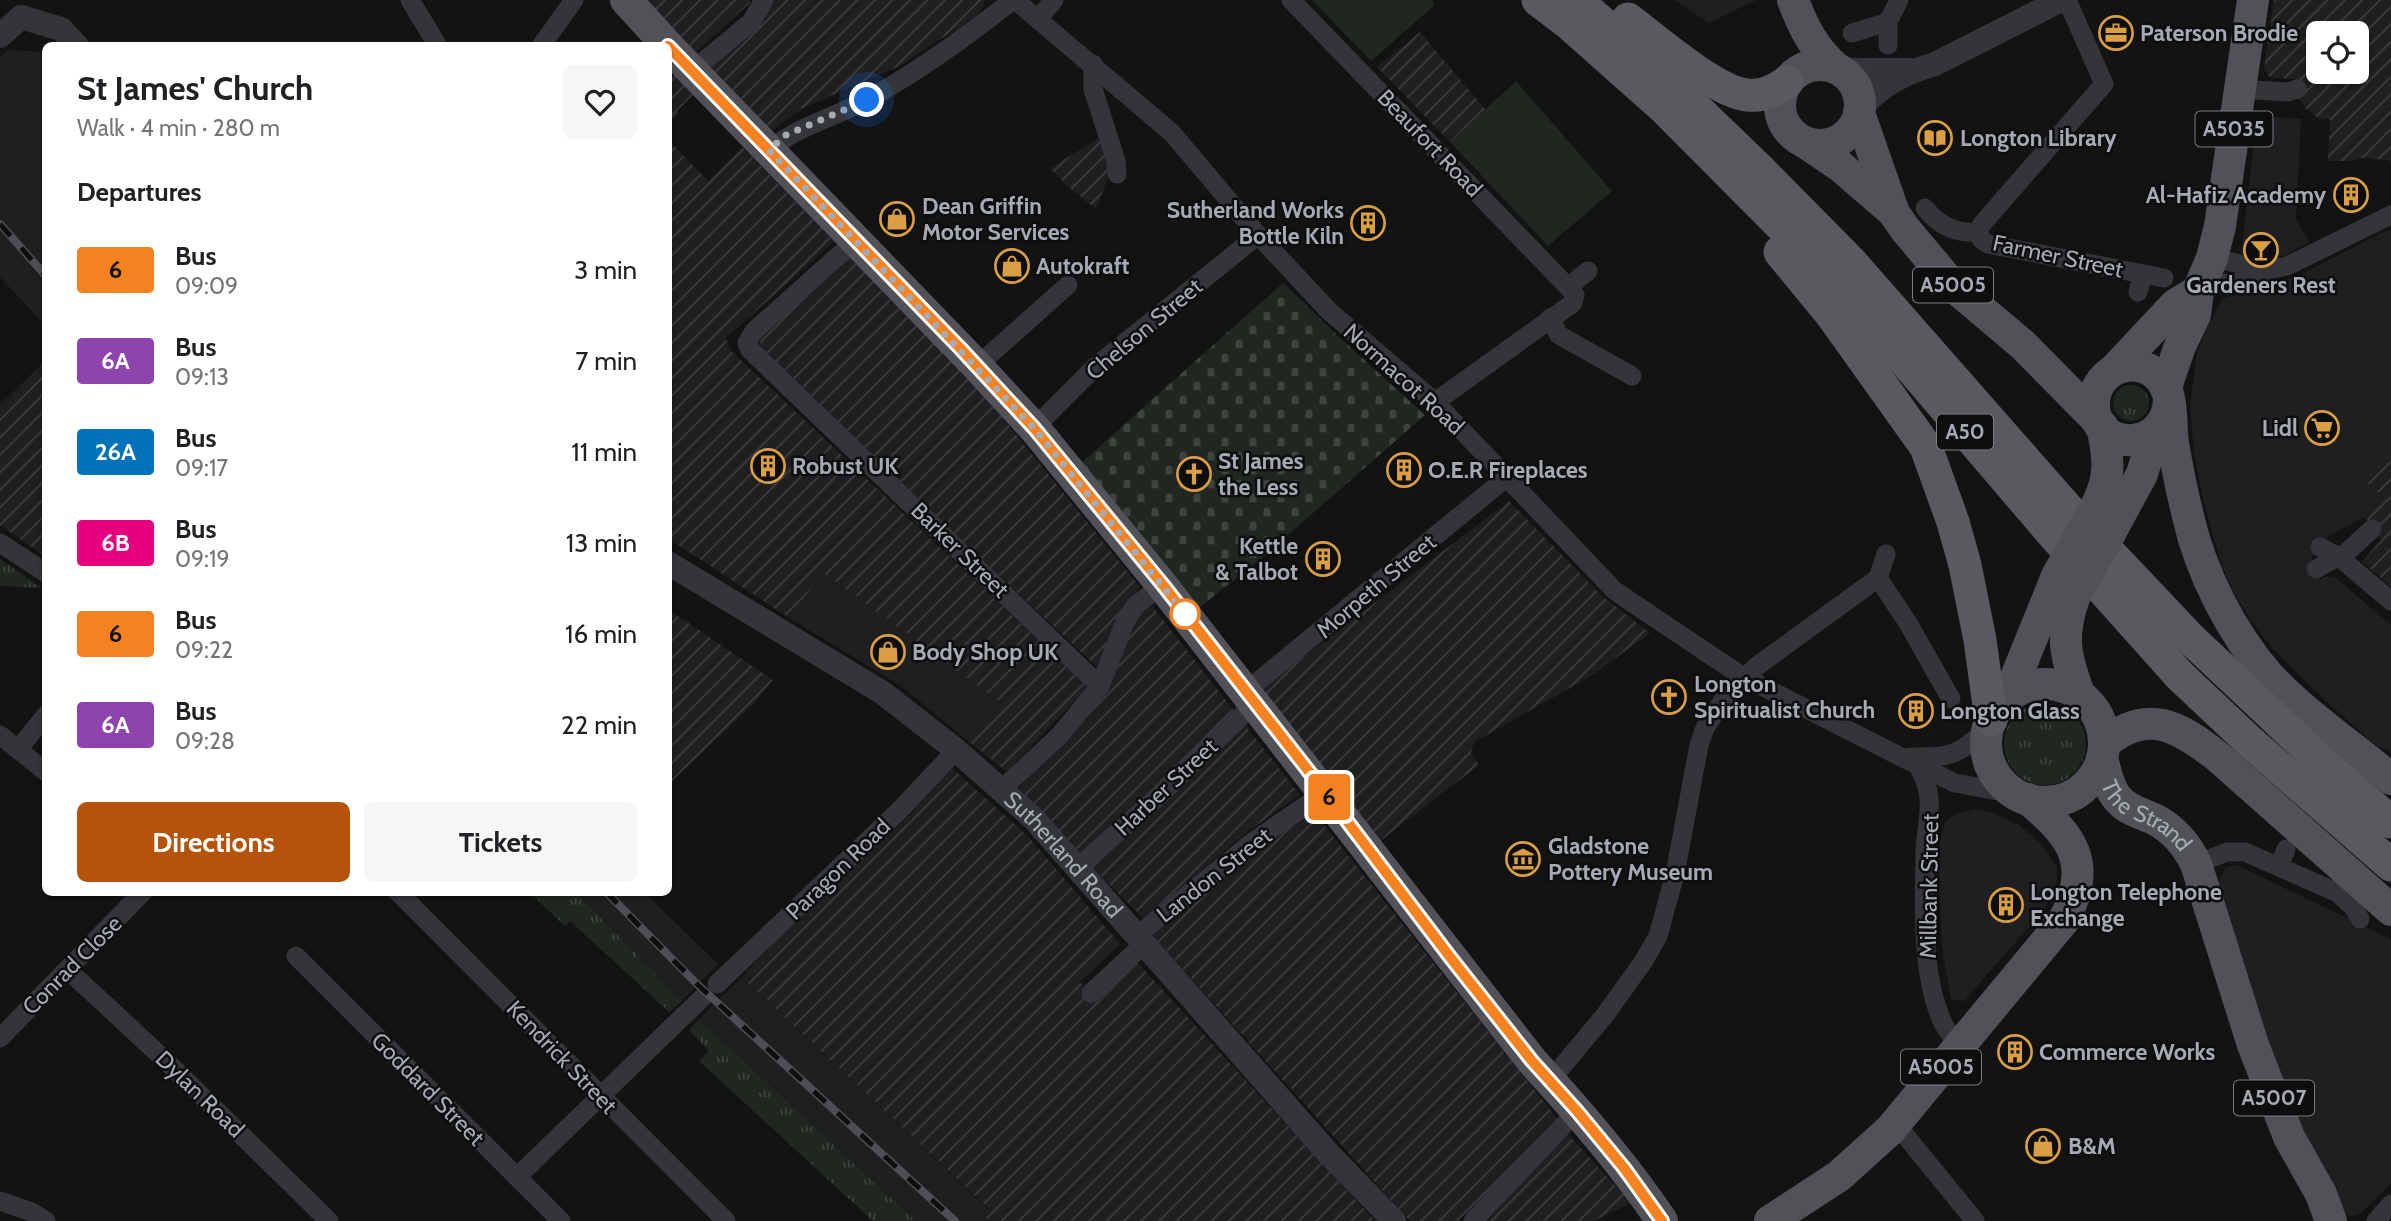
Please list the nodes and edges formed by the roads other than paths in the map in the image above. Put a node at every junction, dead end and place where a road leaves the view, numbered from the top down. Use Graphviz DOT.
graph roads {
  1 [pos="410,0"];
  2 [pos="574,0"];
  3 [pos="626,0"];
  4 [pos="764,0"];
  5 [pos="1014,0"];
  6 [pos="1054,0"];
  7 [pos="1291,0"];
  8 [pos="1538,0"];
  9 [pos="1576,0"];
  10 [pos="1600,0"];
  11 [pos="1899,0"];
  12 [pos="2061,0"];
  13 [pos="2067,0"];
  14 [pos="2253,0"];
  15 [pos="22,9"];
  16 [pos="1797,11"];
  17 [pos="1038,19"];
  18 [pos="1888,22"];
  19 [pos="1852,33"];
  20 [pos="0,36"];
  21 [pos="74,42"];
  22 [pos="436,42"];
  23 [pos="544,42"];
  24 [pos="664,42"];
  25 [pos="1888,45"];
  26 [pos="672,50"];
  27 [pos="1093,64"];
  28 [pos="1837,69"];
  29 [pos="1914,70"];
  30 [pos="692,71"];
  31 [pos="1788,80"];
  32 [pos="2239,89"];
  33 [pos="2297,89"];
  34 [pos="1647,93"];
  35 [pos="1859,112"];
  36 [pos="1803,141"];
  37 [pos="769,150"];
  38 [pos="1117,173"];
  39 [pos="1925,208"];
  40 [pos="1894,213"];
  41 [pos="2391,215"];
  42 [pos="1978,232"];
  43 [pos="1258,235"];
  44 [pos="856,240"];
  45 [pos="1588,271"];
  46 [pos="2204,277"];
  47 [pos="2164,278"];
  48 [pos="1068,285"];
  49 [pos="1568,287"];
  50 [pos="1550,318"];
  51 [pos="2023,345"];
  52 [pos="977,366"];
  53 [pos="2113,370"];
  54 [pos="1632,376"];
  55 [pos="2167,393"];
  56 [pos="1435,402"];
  57 [pos="2100,424"];
  58 [pos="1034,428"];
  59 [pos="2154,434"];
  60 [pos="1506,478"];
  61 [pos="2101,524"];
  62 [pos="2372,529"];
  63 [pos="0,543"];
  64 [pos="2320,547"];
  65 [pos="1886,554"];
  66 [pos="2339,557"];
  67 [pos="672,565"];
  68 [pos="2316,569"];
  69 [pos="42,570"];
  70 [pos="1878,578"];
  71 [pos="1163,585"];
  72 [pos="2066,585"];
  73 [pos="2391,601"];
  74 [pos="1742,677"];
  75 [pos="1100,686"];
  76 [pos="2079,694"];
  77 [pos="1250,698"];
  78 [pos="1951,699"];
  79 [pos="1996,715"];
  80 [pos="42,720"];
  81 [pos="0,734"];
  82 [pos="19,748"];
  83 [pos="956,750"];
  84 [pos="2103,751"];
  85 [pos="1899,756"];
  86 [pos="1917,764"];
  87 [pos="42,768"];
  88 [pos="2386,772"];
  89 [pos="1002,789"];
  90 [pos="1325,792"];
  91 [pos="2024,797"];
  92 [pos="2391,822"];
  93 [pos="2196,864"];
  94 [pos="2391,865"];
  95 [pos="1077,868"];
  96 [pos="140,896"];
  97 [pos="402,896"];
  98 [pos="2391,910"];
  99 [pos="2360,919"];
  100 [pos="1141,939"];
  101 [pos="296,956"];
  102 [pos="68,970"];
  103 [pos="1091,993"];
  104 [pos="0,1038"];
  105 [pos="1959,1045"];
  106 [pos="1550,1081"];
  107 [pos="599,1096"];
  108 [pos="1577,1111"];
  109 [pos="1896,1124"];
  110 [pos="517,1177"];
  111 [pos="0,1201"];
  112 [pos="2391,1204"];
  113 [pos="46,1221"];
  114 [pos="329,1221"];
  115 [pos="561,1221"];
  116 [pos="726,1221"];
  117 [pos="1394,1221"];
  118 [pos="1473,1221"];
  119 [pos="1662,1221"];
  120 [pos="1770,1221"];
  121 [pos="1975,1221"];
  122 [pos="2331,1221"];
  123 [pos="2376,1221"];
  1 -- 22 [label="street"];
  2 -- 23 [label="street"];
  3 -- 24 [label="main road"];
  4 -- 30 [label="street"];
  5 -- 17 [label="street, Normacot Road"];
  5 -- 37 [label="street"];
  6 -- 17 [label="street"];
  7 -- 49 [label="street, Beaufort Road"];
  8 -- 34 [label="highway, A50"];
  9 -- 92 [label="highway, A50"];
  10 -- 31 [label="highway"];
  11 -- 18 [label="street"];
  12 -- 29 [label="street"];
  13 -- 42 [label="street"];
  14 -- 32 [label="main road, A5035"];
  15 -- 20 [label="street"];
  15 -- 21 [label="street"];
  16 -- 28 [label="main road"];
  16 -- 31 [label="main road"];
  17 -- 27 [label="street, Normacot Road"];
  18 -- 19 [label="street"];
  18 -- 25 [label="street"];
  26 -- 30 [label="main road"];
  27 -- 38 [label="street"];
  27 -- 43 [label="street, Normacot Road"];
  28 -- 29 [label="street"];
  28 -- 31 [label="main road"];
  28 -- 35 [label="main road"];
  29 -- 35 [label="street"];
  30 -- 37 [label="main road"];
  31 -- 36 [label="main road"];
  32 -- 33 [label="street"];
  32 -- 46 [label="main road, A5035"];
  34 -- 79 [label="highway"];
  34 -- 94 [label="highway, A50"];
  35 -- 36 [label="main road"];
  35 -- 40 [label="main road, A5005"];
  36 -- 40 [label="main road, A5005"];
  37 -- 44 [label="main road"];
  39 -- 42 [label="street, Farmer Street"];
  40 -- 51 [label="main road, A5005"];
  41 -- 46 [label="street"];
  42 -- 47 [label="street, Farmer Street"];
  43 -- 56 [label="street, Normacot Road"];
  43 -- 58 [label="street, Chelson Street"];
  44 -- 52 [label="main road"];
  44 -- 75 [label="street, Barker Street"];
  45 -- 49 [label="street"];
  46 -- 53 [label="main road"];
  46 -- 55 [label="main road, A5035"];
  48 -- 52 [label="street"];
  49 -- 50 [label="street"];
  50 -- 54 [label="street"];
  50 -- 56 [label="street"];
  51 -- 53 [label="main road, A5005"];
  51 -- 57 [label="main road, A5005"];
  52 -- 58 [label="main road"];
  53 -- 55 [label="main road"];
  53 -- 57 [label="main road"];
  55 -- 59 [label="main road"];
  55 -- 88 [label="main road"];
  56 -- 60 [label="street, Normacot Road"];
  57 -- 59 [label="main road"];
  57 -- 61 [label="main road"];
  58 -- 71 [label="main road"];
  59 -- 61 [label="main road"];
  60 -- 74 [label="street, Normacot Road"];
  60 -- 77 [label="street, Morpeth Street"];
  61 -- 72 [label="main road, bridge"];
  62 -- 66 [label="street"];
  63 -- 69 [label="street"];
  64 -- 66 [label="street"];
  65 -- 70 [label="street"];
  66 -- 68 [label="street"];
  66 -- 73 [label="street"];
  67 -- 83 [label="street, Sutherland Road"];
  70 -- 74 [label="street"];
  70 -- 78 [label="street"];
  71 -- 75 [label="street"];
  71 -- 77 [label="main road"];
  72 -- 76 [label="main road"];
  72 -- 79 [label="main road"];
  74 -- 85 [label="street, Normacot Road"];
  74 -- 106 [label="street"];
  75 -- 89 [label="street"];
  76 -- 79 [label="main road"];
  76 -- 84 [label="main road, A5007"];
  77 -- 90 [label="main road"];
  77 -- 95 [label="street, Harber Street"];
  79 -- 85 [label="street, Normacot Road"];
  79 -- 91 [label="main road"];
  80 -- 82 [label="street"];
  81 -- 82 [label="street"];
  82 -- 87 [label="street"];
  83 -- 89 [label="street, Sutherland Road"];
  83 -- 107 [label="street, Paragon Road"];
  84 -- 91 [label="main road"];
  84 -- 93 [label="main road, The Strand / A5007"];
  84 -- 98 [label="main road"];
  85 -- 86 [label="street, Normacot Road"];
  86 -- 91 [label="street, Normacot Road"];
  86 -- 105 [label="street, Millbank Street"];
  89 -- 95 [label="street, Sutherland Road"];
  90 -- 100 [label="street, Landon Street"];
  90 -- 106 [label="main road"];
  91 -- 105 [label="main road, A5005"];
  93 -- 99 [label="street"];
  93 -- 122 [label="main road, The Strand / A5007"];
  95 -- 100 [label="street, Sutherland Road"];
  96 -- 102 [label="street, Conrad Close"];
  97 -- 107 [label="street, Kendrick Street"];
  100 -- 103 [label="street, Landon Street"];
  100 -- 117 [label="street, Sutherland Road"];
  101 -- 110 [label="street, Goddard Street"];
  102 -- 104 [label="street, Conrad Close"];
  102 -- 114 [label="street, Dylan Road"];
  105 -- 109 [label="main road, A5005"];
  106 -- 108 [label="main road"];
  107 -- 110 [label="street, Paragon Road"];
  107 -- 116 [label="street, Kendrick Street"];
  108 -- 118 [label="street"];
  108 -- 119 [label="main road"];
  109 -- 120 [label="main road, A5005"];
  109 -- 121 [label="street"];
  110 -- 115 [label="street, Goddard Street"];
  111 -- 113 [label="street"];
  112 -- 123 [label="street"];
}
